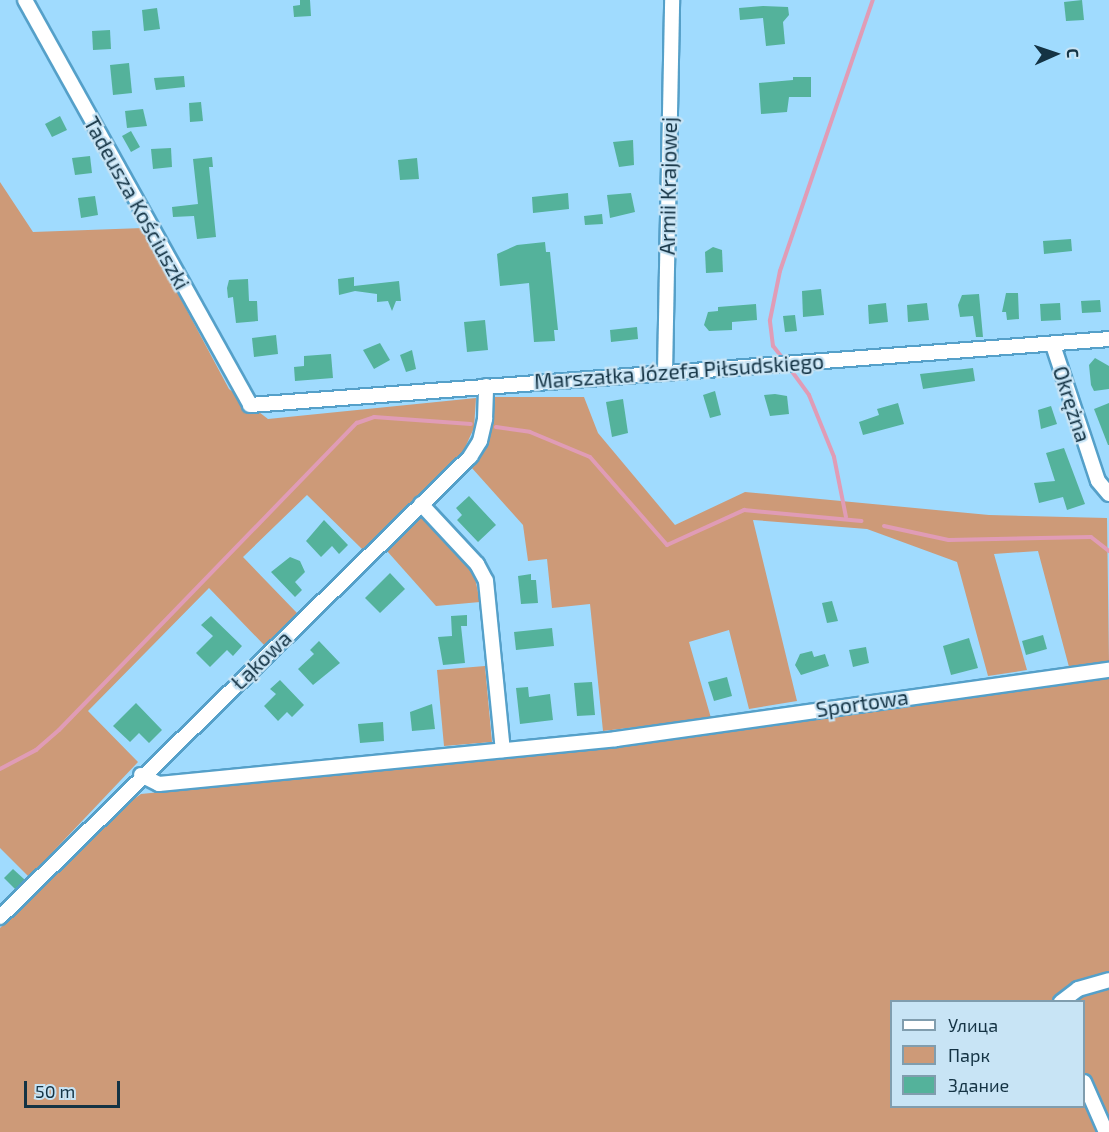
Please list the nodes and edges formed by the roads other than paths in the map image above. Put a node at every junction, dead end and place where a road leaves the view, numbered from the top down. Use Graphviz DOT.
graph roads {
  1 [pos="25,0"];
  2 [pos="672,0"];
  3 [pos="1109,339"];
  4 [pos="1053,345"];
  5 [pos="665,373"];
  6 [pos="486,386"];
  7 [pos="250,405"];
  8 [pos="1109,494"];
  9 [pos="422,504"];
  10 [pos="1109,670"];
  11 [pos="503,750"];
  12 [pos="141,775"];
  13 [pos="0,917"];
  14 [pos="1109,980"];
  15 [pos="1064,1000"];
  16 [pos="1085,1086"];
  17 [pos="1106,1132"];
  1 -- 7 [label="street, Tadeusza Kościuszki"];
  2 -- 5 [label="street, Armii Krajowej"];
  3 -- 4 [label="street, Marszałka Józefa Piłsudskiego"];
  4 -- 5 [label="street, Marszałka Józefa Piłsudskiego"];
  4 -- 8 [label="street, Okrężna"];
  5 -- 6 [label="street, Marszałka Józefa Piłsudskiego"];
  6 -- 7 [label="street, Marszałka Józefa Piłsudskiego"];
  6 -- 9 [label="street, Łąkowa"];
  9 -- 11 [label="street"];
  9 -- 12 [label="street, Łąkowa"];
  10 -- 11 [label="street, Sportowa"];
  11 -- 12 [label="street, Sportowa"];
  12 -- 13 [label="street, Łąkowa"];
  14 -- 15 [label="street"];
  16 -- 17 [label="street"];
}
